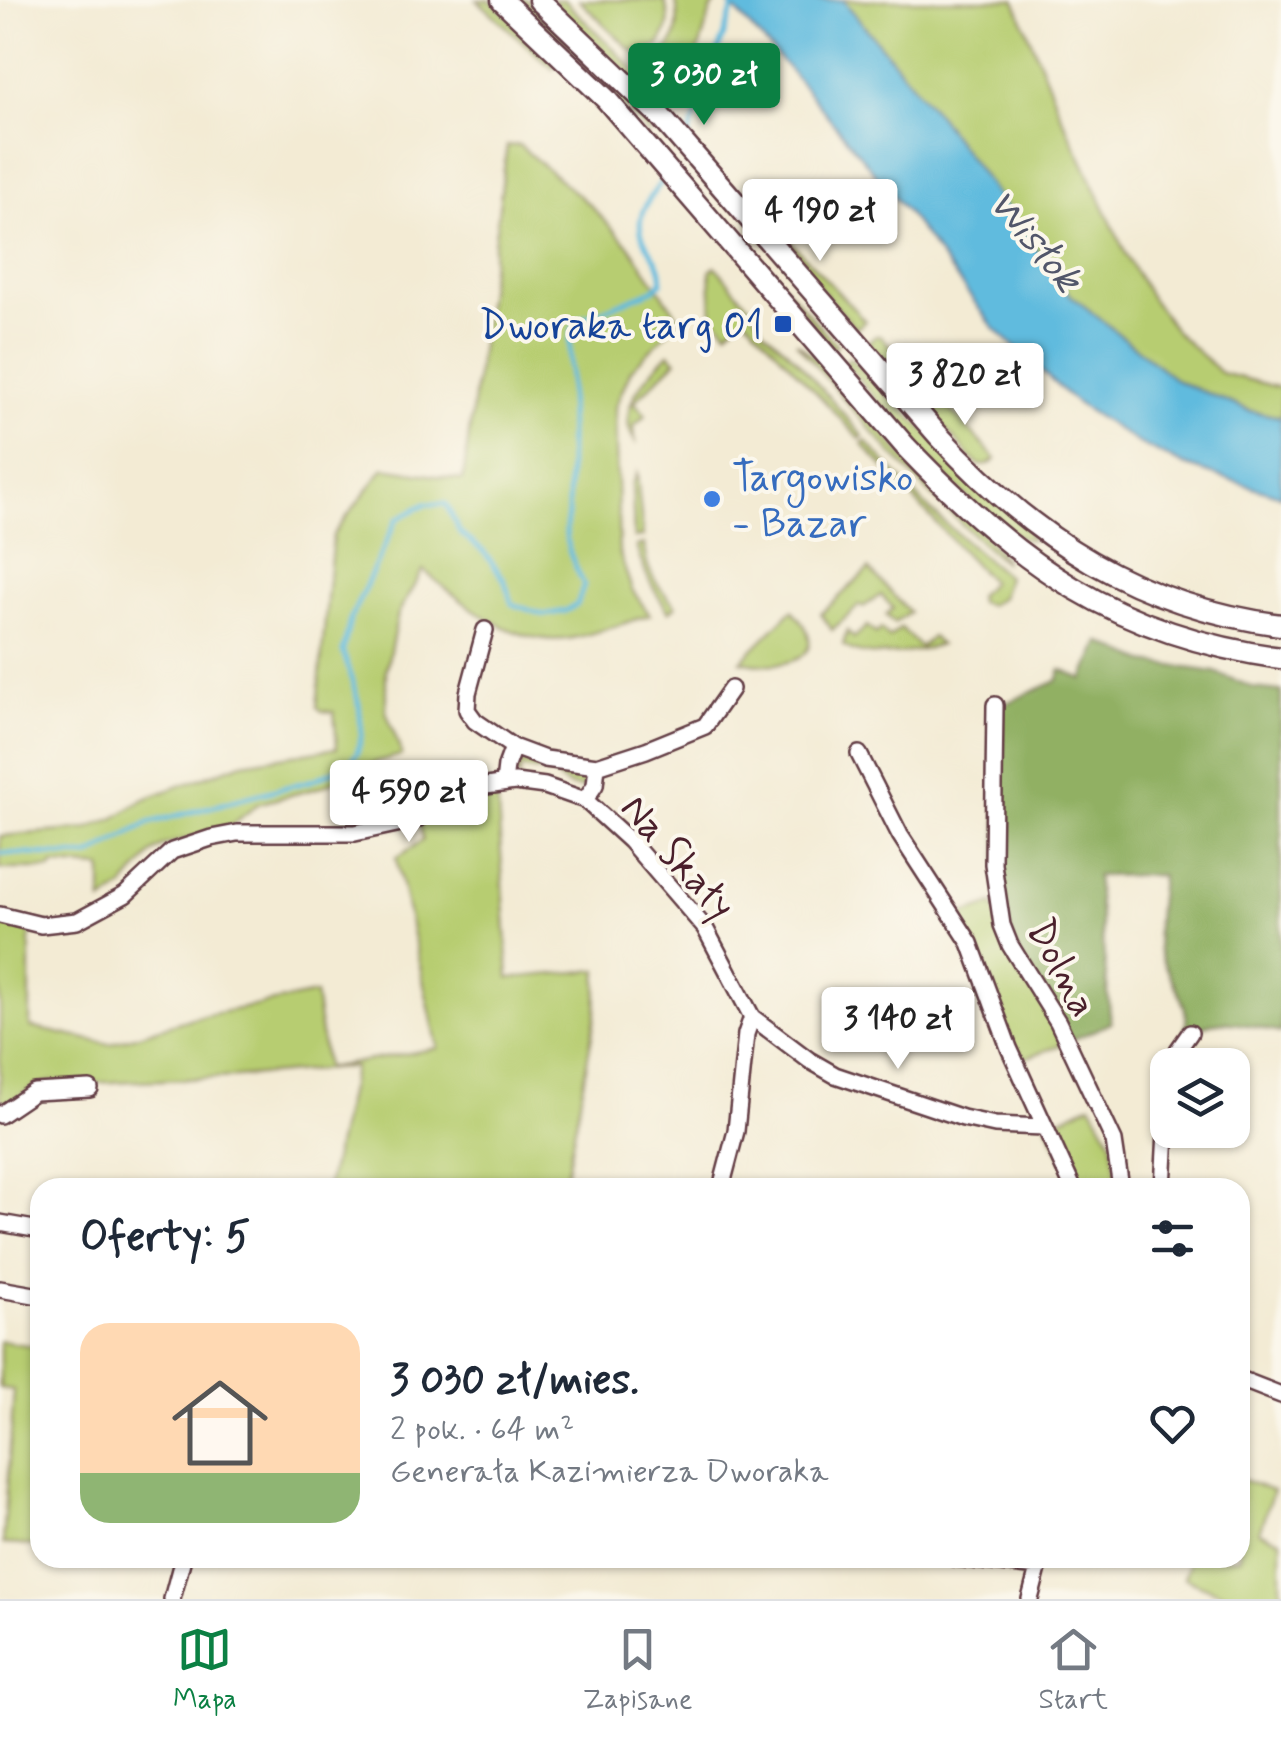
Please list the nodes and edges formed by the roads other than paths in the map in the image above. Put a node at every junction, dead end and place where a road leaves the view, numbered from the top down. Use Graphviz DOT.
graph roads {
  1 [pos="502,0"];
  2 [pos="538,0"];
  3 [pos="1281,625"];
  4 [pos="485,630"];
  5 [pos="1281,658"];
  6 [pos="731,689"];
  7 [pos="995,706"];
  8 [pos="513,747"];
  9 [pos="859,754"];
  10 [pos="597,766"];
  11 [pos="504,783"];
  12 [pos="585,800"];
  13 [pos="0,915"];
  14 [pos="752,1017"];
  15 [pos="1190,1034"];
  16 [pos="1180,1048"];
  17 [pos="90,1089"];
  18 [pos="0,1114"];
  19 [pos="1044,1127"];
  20 [pos="1166,1148"];
  21 [pos="724,1178"];
  22 [pos="1067,1178"];
  23 [pos="1120,1178"];
  24 [pos="1164,1178"];
  25 [pos="0,1223"];
  26 [pos="30,1228"];
  27 [pos="0,1290"];
  28 [pos="30,1294"];
  29 [pos="1250,1383"];
  30 [pos="1281,1395"];
  31 [pos="180,1568"];
  32 [pos="1038,1568"];
  33 [pos="172,1599"];
  34 [pos="1030,1599"];
  1 -- 5 [label="main road"];
  2 -- 3 [label="main road"];
  4 -- 8 [label="street"];
  6 -- 10 [label="street"];
  7 -- 23 [label="street, Dolna"];
  8 -- 10 [label="street"];
  8 -- 11 [label="street"];
  9 -- 19 [label="street"];
  10 -- 12 [label="street"];
  11 -- 12 [label="street, Na Skały"];
  11 -- 13 [label="street, Na Skały"];
  12 -- 14 [label="street, Na Skały"];
  14 -- 19 [label="street, Na Skały"];
  14 -- 21 [label="street"];
  15 -- 16 [label="street"];
  17 -- 18 [label="street"];
  19 -- 22 [label="street"];
  20 -- 24 [label="street"];
  25 -- 26 [label="street"];
  27 -- 28 [label="street"];
  29 -- 30 [label="street"];
  31 -- 33 [label="street"];
  32 -- 34 [label="street"];
}
